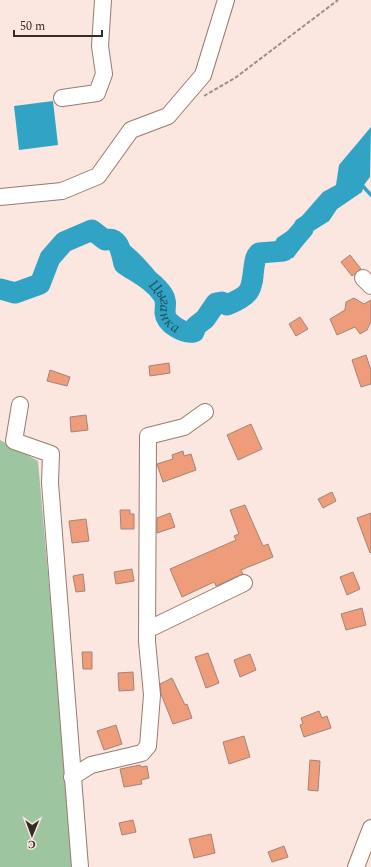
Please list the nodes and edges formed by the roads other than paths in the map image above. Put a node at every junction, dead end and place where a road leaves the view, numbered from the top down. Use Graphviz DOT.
graph roads {
  1 [pos="103,0"];
  2 [pos="226,0"];
  3 [pos="62,98"];
  4 [pos="0,197"];
  5 [pos="20,405"];
  6 [pos="205,412"];
  7 [pos="244,583"];
  8 [pos="147,630"];
  9 [pos="72,777"];
  10 [pos="371,828"];
  11 [pos="80,867"];
  12 [pos="356,867"];
  1 -- 3 [label="street"];
  2 -- 4 [label="street"];
  5 -- 9 [label="street"];
  6 -- 8 [label="street"];
  7 -- 8 [label="street"];
  8 -- 9 [label="street"];
  9 -- 11 [label="street"];
  10 -- 12 [label="street"];
}
